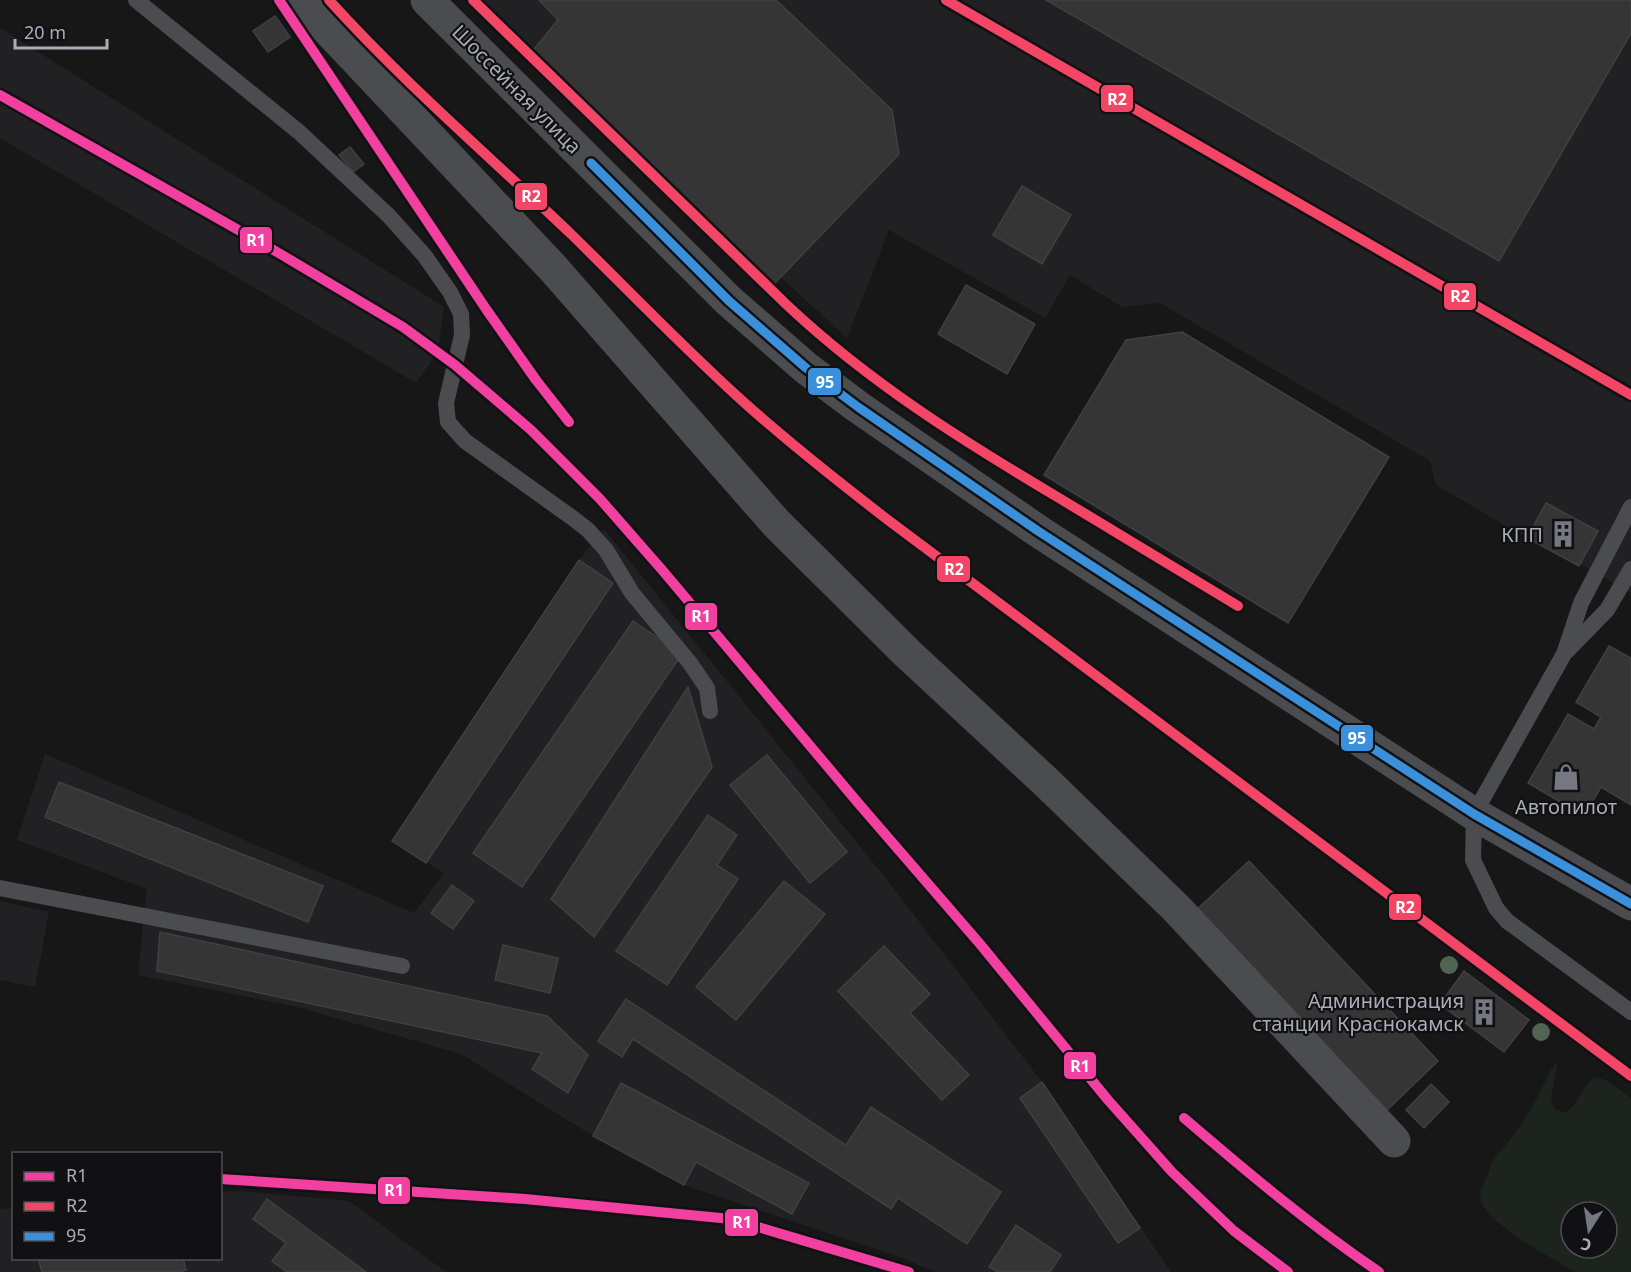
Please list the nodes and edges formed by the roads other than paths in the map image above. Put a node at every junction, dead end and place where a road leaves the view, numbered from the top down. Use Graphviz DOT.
graph roads {
  1 [pos="135,0"];
  2 [pos="300,0"];
  3 [pos="427,0"];
  4 [pos="1631,507"];
  5 [pos="1631,569"];
  6 [pos="1564,654"];
  7 [pos="710,711"];
  8 [pos="1474,814"];
  9 [pos="0,888"];
  10 [pos="1631,904"];
  11 [pos="402,966"];
  12 [pos="1631,1012"];
  13 [pos="1394,1141"];
  1 -- 7 [label="lane"];
  2 -- 13 [label="street"];
  3 -- 8 [label="street, Шоссейная улица"];
  4 -- 6 [label="lane"];
  5 -- 6 [label="lane"];
  6 -- 8 [label="lane"];
  8 -- 10 [label="street, Шоссейная улица"];
  8 -- 12 [label="lane"];
  9 -- 11 [label="lane"];
}
